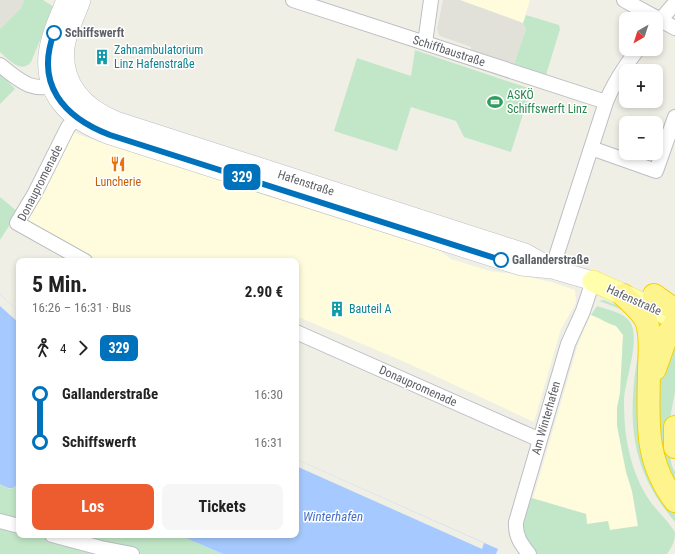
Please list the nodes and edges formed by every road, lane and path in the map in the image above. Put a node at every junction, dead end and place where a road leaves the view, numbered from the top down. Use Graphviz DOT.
graph roads {
  1 [pos="66,0"];
  2 [pos="81,0"];
  3 [pos="293,0"];
  4 [pos="431,0"];
  5 [pos="624,0"];
  6 [pos="675,3"];
  7 [pos="642,12"];
  8 [pos="663,17"];
  9 [pos="663,24"];
  10 [pos="675,28"];
  11 [pos="425,43"];
  12 [pos="632,56"];
  13 [pos="0,64"];
  14 [pos="70,81"];
  15 [pos="52,87"];
  16 [pos="606,102"];
  17 [pos="675,117"];
  18 [pos="76,118"];
  19 [pos="591,148"];
  20 [pos="80,258"];
  21 [pos="552,269"];
  22 [pos="593,282"];
  23 [pos="623,295"];
  24 [pos="654,295"];
  25 [pos="675,301"];
  26 [pos="675,310"];
  27 [pos="675,318"];
  28 [pos="675,323"];
  29 [pos="299,333"];
  30 [pos="649,386"];
  31 [pos="675,427"];
  32 [pos="540,440"];
  33 [pos="675,447"];
  34 [pos="675,501"];
  35 [pos="0,521"];
  36 [pos="16,525"];
  37 [pos="63,538"];
  38 [pos="132,554"];
  39 [pos="529,554"];
  1 -- 15 [label="main road, Hafenstraße"];
  2 -- 14 [label="main road, Hafenstraße"];
  3 -- 11 [label="street, Schiffbaustraße"];
  4 -- 11 [label="street"];
  5 -- 7 [label="street"];
  6 -- 8 [label="street"];
  9 -- 10 [label="street"];
  11 -- 16 [label="street, Schiffbaustraße"];
  12 -- 16 [label="street"];
  13 -- 15 [label="street"];
  14 -- 15 [label="street"];
  14 -- 21 [label="main road, Hafenstraße"];
  15 -- 18 [label="main road, Hafenstraße"];
  16 -- 19 [label="street"];
  17 -- 19 [label="street"];
  18 -- 20 [label="street, Donaupromenade"];
  18 -- 21 [label="main road, Hafenstraße"];
  19 -- 21 [label="street"];
  21 -- 22 [label="main road, Hafenstraße"];
  22 -- 23 [label="main road, Hafenstraße"];
  22 -- 24 [label="main road, Hafenstraße"];
  22 -- 32 [label="street, Am Winterhafen"];
  23 -- 27 [label="main road, Hafenstraße"];
  23 -- 30 [label="highway"];
  24 -- 25 [label="main road, Hafenstraße"];
  24 -- 26 [label="highway"];
  28 -- 30 [label="highway"];
  29 -- 32 [label="street, Donaupromenade"];
  30 -- 34 [label="highway"];
  31 -- 33 [label="highway"];
  32 -- 39 [label="street, Am Winterhafen"];
  35 -- 36 [label="street"];
  37 -- 38 [label="street"];
}
